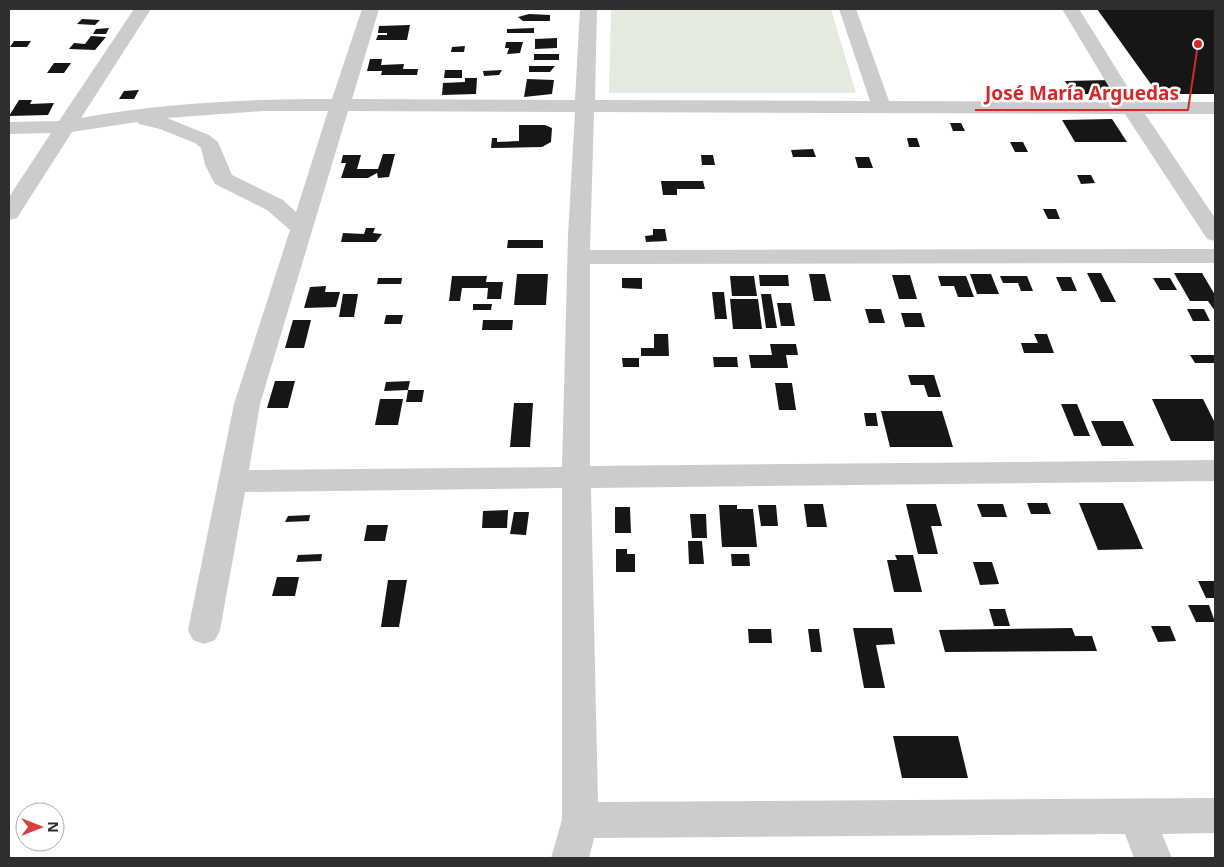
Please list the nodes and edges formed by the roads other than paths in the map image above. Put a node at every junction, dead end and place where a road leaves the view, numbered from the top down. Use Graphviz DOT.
graph roads {
  1 [pos="142,9"];
  2 [pos="370,9"];
  3 [pos="589,9"];
  4 [pos="848,9"];
  5 [pos="1071,9"];
  6 [pos="341,104"];
  7 [pos="881,105"];
  8 [pos="584,108"];
  9 [pos="1215,108"];
  10 [pos="1132,109"];
  11 [pos="131,116"];
  12 [pos="66,127"];
  13 [pos="9,128"];
  14 [pos="9,213"];
  15 [pos="302,229"];
  16 [pos="1215,234"];
  17 [pos="1215,256"];
  18 [pos="580,257"];
  19 [pos="1215,470"];
  20 [pos="576,478"];
  21 [pos="231,482"];
  22 [pos="204,630"];
  23 [pos="1215,816"];
  24 [pos="1137,818"];
  25 [pos="580,820"];
  26 [pos="570,858"];
  27 [pos="1153,858"];
  1 -- 12 [label="street"];
  2 -- 6 [label="street"];
  3 -- 8 [label="street"];
  4 -- 7 [label="street"];
  5 -- 10 [label="street"];
  6 -- 8 [label="street"];
  6 -- 11 [label="street"];
  6 -- 15 [label="street"];
  7 -- 8 [label="street"];
  7 -- 10 [label="street"];
  8 -- 18 [label="street"];
  9 -- 10 [label="street"];
  10 -- 16 [label="street"];
  11 -- 12 [label="street"];
  11 -- 15 [label="street"];
  12 -- 13 [label="street"];
  12 -- 14 [label="street"];
  15 -- 21 [label="street"];
  17 -- 18 [label="street"];
  18 -- 20 [label="street"];
  19 -- 20 [label="street"];
  20 -- 21 [label="street"];
  20 -- 25 [label="street"];
  21 -- 22 [label="street"];
  23 -- 24 [label="street"];
  24 -- 25 [label="street"];
  24 -- 27 [label="street"];
  25 -- 26 [label="street"];
}
